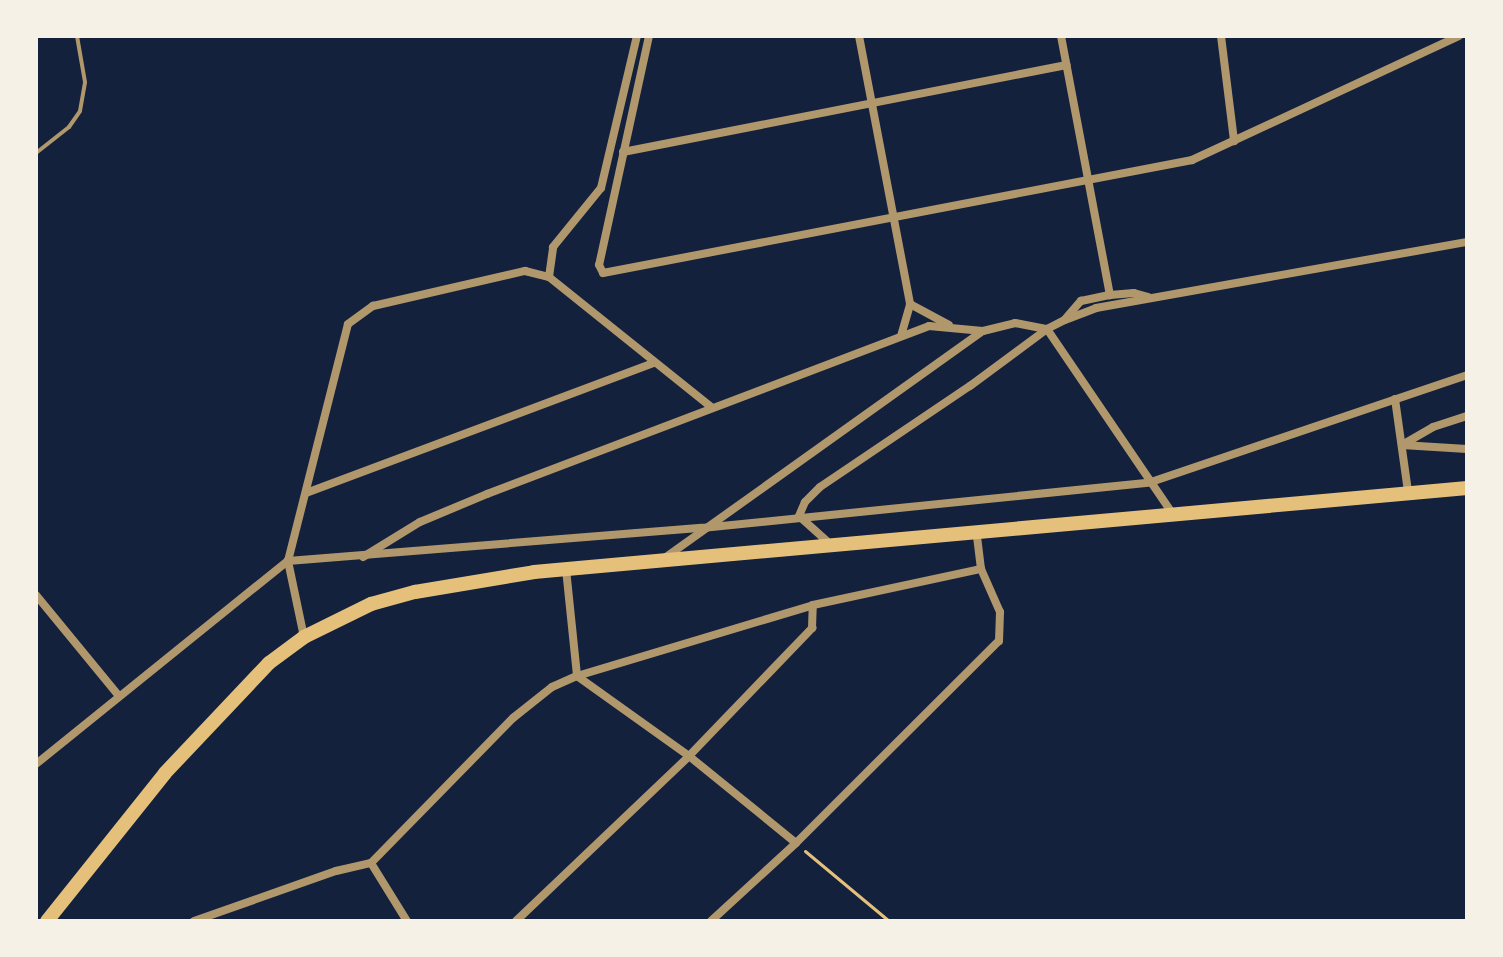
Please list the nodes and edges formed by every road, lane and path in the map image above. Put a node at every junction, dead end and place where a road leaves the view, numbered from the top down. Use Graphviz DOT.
graph roads {
  1 [pos="77,36"];
  2 [pos="637,36"];
  3 [pos="649,36"];
  4 [pos="859,36"];
  5 [pos="1061,36"];
  6 [pos="1221,36"];
  7 [pos="1459,36"];
  8 [pos="1067,65"];
  9 [pos="872,101"];
  10 [pos="1234,141"];
  11 [pos="623,152"];
  12 [pos="36,153"];
  13 [pos="1089,180"];
  14 [pos="895,217"];
  15 [pos="1467,242"];
  16 [pos="549,277"];
  17 [pos="1110,295"];
  18 [pos="1152,298"];
  19 [pos="910,304"];
  20 [pos="1065,320"];
  21 [pos="950,326"];
  22 [pos="1047,329"];
  23 [pos="983,331"];
  24 [pos="901,336"];
  25 [pos="653,363"];
  26 [pos="1467,375"];
  27 [pos="1395,399"];
  28 [pos="711,407"];
  29 [pos="1467,416"];
  30 [pos="1402,445"];
  31 [pos="1467,449"];
  32 [pos="1151,482"];
  33 [pos="1467,488"];
  34 [pos="1408,492"];
  35 [pos="306,493"];
  36 [pos="1172,513"];
  37 [pos="799,516"];
  38 [pos="702,528"];
  39 [pos="976,530"];
  40 [pos="830,544"];
  41 [pos="362,558"];
  42 [pos="664,559"];
  43 [pos="288,561"];
  44 [pos="566,569"];
  45 [pos="981,569"];
  46 [pos="36,595"];
  47 [pos="813,605"];
  48 [pos="304,637"];
  49 [pos="577,676"];
  50 [pos="119,696"];
  51 [pos="689,756"];
  52 [pos="36,764"];
  53 [pos="796,843"];
  54 [pos="371,863"];
  55 [pos="47,921"];
  56 [pos="194,921"];
  57 [pos="407,921"];
  58 [pos="516,921"];
  59 [pos="711,921"];
  60 [pos="889,921"];
  1 -- 12 [label="lane"];
  2 -- 16 [label="street"];
  3 -- 11 [label="street"];
  4 -- 9 [label="street"];
  5 -- 8 [label="street"];
  6 -- 10 [label="street"];
  7 -- 10 [label="street"];
  8 -- 9 [label="street"];
  8 -- 13 [label="street"];
  9 -- 11 [label="street"];
  9 -- 14 [label="street"];
  10 -- 13 [label="street"];
  11 -- 14 [label="street"];
  13 -- 14 [label="street"];
  13 -- 17 [label="street"];
  14 -- 19 [label="street"];
  15 -- 18 [label="street"];
  16 -- 25 [label="street"];
  16 -- 35 [label="street"];
  17 -- 18 [label="street"];
  17 -- 20 [label="street"];
  18 -- 20 [label="street"];
  19 -- 21 [label="street"];
  19 -- 24 [label="street"];
  20 -- 22 [label="street"];
  21 -- 23 [label="street"];
  21 -- 24 [label="street"];
  22 -- 23 [label="street"];
  22 -- 32 [label="street"];
  22 -- 37 [label="street"];
  23 -- 38 [label="street"];
  24 -- 28 [label="street"];
  25 -- 28 [label="street"];
  25 -- 35 [label="street"];
  26 -- 27 [label="street"];
  27 -- 30 [label="street"];
  27 -- 32 [label="street"];
  28 -- 41 [label="street"];
  29 -- 30 [label="street"];
  30 -- 31 [label="street"];
  30 -- 34 [label="street"];
  32 -- 36 [label="street"];
  32 -- 37 [label="street"];
  33 -- 34 [label="main road"];
  34 -- 36 [label="main road"];
  35 -- 43 [label="street"];
  36 -- 39 [label="main road"];
  37 -- 38 [label="street"];
  37 -- 40 [label="street"];
  38 -- 41 [label="street"];
  38 -- 42 [label="street"];
  39 -- 40 [label="main road"];
  39 -- 45 [label="street"];
  40 -- 42 [label="main road"];
  41 -- 43 [label="street"];
  42 -- 44 [label="main road"];
  43 -- 48 [label="street"];
  43 -- 50 [label="street"];
  44 -- 48 [label="main road"];
  44 -- 49 [label="street"];
  45 -- 47 [label="street"];
  45 -- 53 [label="street"];
  46 -- 50 [label="street"];
  47 -- 49 [label="street"];
  47 -- 51 [label="street"];
  48 -- 55 [label="main road"];
  49 -- 51 [label="street"];
  49 -- 54 [label="street"];
  50 -- 52 [label="street"];
  51 -- 53 [label="street"];
  51 -- 58 [label="street"];
  53 -- 59 [label="street"];
  53 -- 60 [label="path"];
  54 -- 56 [label="street"];
  54 -- 57 [label="street"];
}
